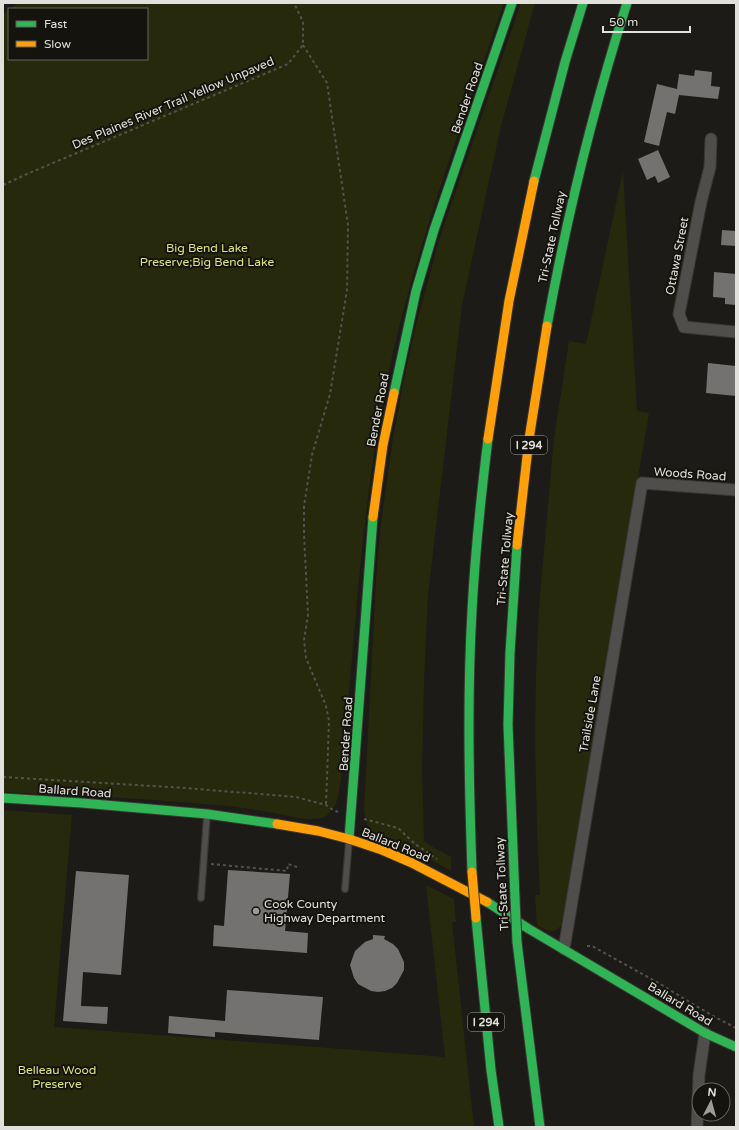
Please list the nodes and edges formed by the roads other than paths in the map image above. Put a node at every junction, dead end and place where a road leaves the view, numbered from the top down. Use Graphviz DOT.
graph roads {
  1 [pos="512,3"];
  2 [pos="583,3"];
  3 [pos="627,3"];
  4 [pos="711,139"];
  5 [pos="736,332"];
  6 [pos="642,483"];
  7 [pos="736,490"];
  8 [pos="3,798"];
  9 [pos="207,814"];
  10 [pos="349,839"];
  11 [pos="345,889"];
  12 [pos="201,898"];
  13 [pos="564,949"];
  14 [pos="705,1033"];
  15 [pos="736,1047"];
  16 [pos="499,1127"];
  17 [pos="540,1127"];
  18 [pos="697,1127"];
  1 -- 10 [label="main road, Bender Road"];
  2 -- 16 [label="main road, I 294, bridge"];
  3 -- 17 [label="main road, Tri-State Tollway / I 294, bridge"];
  4 -- 5 [label="street, Ottawa Street"];
  6 -- 7 [label="street, Woods Road"];
  6 -- 13 [label="street, Trailside Lane"];
  8 -- 9 [label="main road, Ballard Road"];
  9 -- 10 [label="main road, Ballard Road"];
  9 -- 12 [label="lane"];
  10 -- 11 [label="lane"];
  10 -- 13 [label="main road, Ballard Road"];
  13 -- 14 [label="main road, Ballard Road"];
  14 -- 15 [label="main road, Ballard Road"];
  14 -- 18 [label="street"];
}
